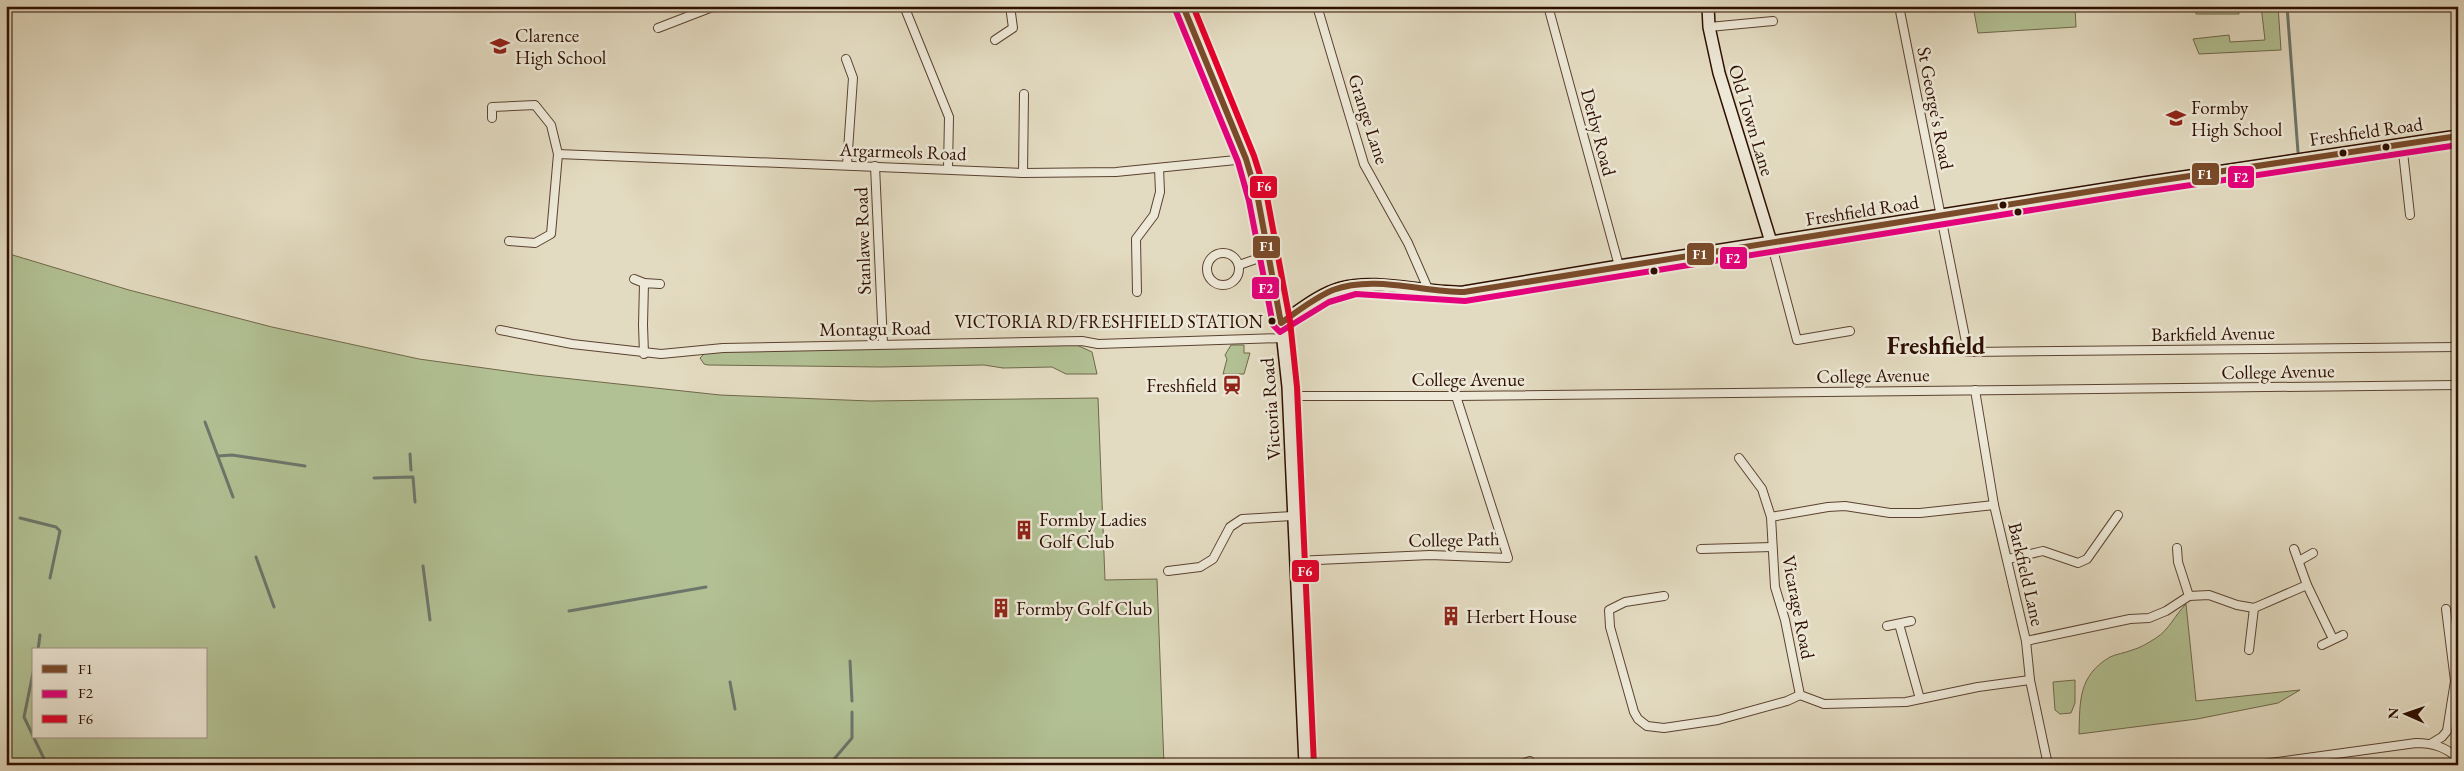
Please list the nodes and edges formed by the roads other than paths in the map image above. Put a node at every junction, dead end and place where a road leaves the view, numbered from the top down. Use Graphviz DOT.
graph roads {
  1 [pos="715,6"];
  2 [pos="904,6"];
  3 [pos="1010,6"];
  4 [pos="1183,6"];
  5 [pos="1317,6"];
  6 [pos="1548,6"];
  7 [pos="1708,6"];
  8 [pos="1900,6"];
  9 [pos="1773,21"];
  10 [pos="1709,27"];
  11 [pos="658,28"];
  12 [pos="995,40"];
  13 [pos="846,59"];
  14 [pos="1024,94"];
  15 [pos="492,118"];
  16 [pos="2458,136"];
  17 [pos="2402,143"];
  18 [pos="558,154"];
  19 [pos="1246,160"];
  20 [pos="847,165"];
  21 [pos="875,166"];
  22 [pos="948,168"];
  23 [pos="1159,168"];
  24 [pos="1023,172"];
  25 [pos="1940,215"];
  26 [pos="2410,215"];
  27 [pos="510,241"];
  28 [pos="1771,242"];
  29 [pos="1268,255"];
  30 [pos="1239,265"];
  31 [pos="1618,266"];
  32 [pos="634,279"];
  33 [pos="644,283"];
  34 [pos="660,284"];
  35 [pos="1430,291"];
  36 [pos="1137,292"];
  37 [pos="1281,323"];
  38 [pos="500,330"];
  39 [pos="1850,331"];
  40 [pos="1283,338"];
  41 [pos="883,344"];
  42 [pos="2458,347"];
  43 [pos="644,354"];
  44 [pos="2458,385"];
  45 [pos="1974,390"];
  46 [pos="1288,396"];
  47 [pos="1456,396"];
  48 [pos="1739,458"];
  49 [pos="1994,505"];
  50 [pos="2118,515"];
  51 [pos="1293,516"];
  52 [pos="1771,517"];
  53 [pos="1772,547"];
  54 [pos="2177,548"];
  55 [pos="1701,549"];
  56 [pos="2294,549"];
  57 [pos="2313,554"];
  58 [pos="2008,559"];
  59 [pos="1295,561"];
  60 [pos="2298,561"];
  61 [pos="1168,570"];
  62 [pos="2307,585"];
  63 [pos="1664,596"];
  64 [pos="2189,596"];
  65 [pos="2254,608"];
  66 [pos="2446,609"];
  67 [pos="1911,621"];
  68 [pos="1899,624"];
  69 [pos="1887,626"];
  70 [pos="2344,634"];
  71 [pos="2333,639"];
  72 [pos="2026,641"];
  73 [pos="2322,645"];
  74 [pos="2249,650"];
  75 [pos="2030,680"];
  76 [pos="1800,695"];
  77 [pos="1920,698"];
  78 [pos="2432,743"];
  79 [pos="2458,758"];
  80 [pos="1530,761"];
  81 [pos="2301,762"];
  82 [pos="1305,765"];
  83 [pos="1519,765"];
  84 [pos="2048,765"];
  85 [pos="2256,765"];
  1 -- 11 [label="street"];
  2 -- 22 [label="street"];
  3 -- 12 [label="street"];
  4 -- 19 [label="street, Victoria Road"];
  5 -- 35 [label="street, Grange Lane"];
  6 -- 31 [label="street, Derby Road"];
  7 -- 10 [label="street, Old Town Lane"];
  8 -- 25 [label="street, St George's Road"];
  9 -- 10 [label="street"];
  10 -- 28 [label="street, Old Town Lane"];
  13 -- 20 [label="street"];
  14 -- 24 [label="street"];
  15 -- 18 [label="street"];
  16 -- 17 [label="street, Freshfield Road"];
  17 -- 25 [label="street, Freshfield Road"];
  17 -- 26 [label="street"];
  18 -- 20 [label="street, Argarmeols Road"];
  18 -- 27 [label="street"];
  19 -- 23 [label="street, Argarmeols Road"];
  19 -- 29 [label="street, Victoria Road"];
  20 -- 21 [label="street, Argarmeols Road"];
  21 -- 22 [label="street, Argarmeols Road"];
  21 -- 41 [label="street, Stanlawe Road"];
  22 -- 24 [label="street, Argarmeols Road"];
  23 -- 24 [label="street, Argarmeols Road"];
  23 -- 36 [label="street"];
  25 -- 28 [label="street, Freshfield Road"];
  25 -- 42 [label="street, Barkfield Avenue"];
  28 -- 31 [label="street, Freshfield Road"];
  28 -- 39 [label="street"];
  29 -- 30 [label="street"];
  29 -- 37 [label="street, Victoria Road"];
  30 -- 30 [label="street"];
  31 -- 35 [label="street, Freshfield Road"];
  32 -- 33 [label="street"];
  33 -- 34 [label="street"];
  33 -- 43 [label="street"];
  35 -- 37 [label="street, Freshfield Road"];
  37 -- 40 [label="street, Victoria Road"];
  38 -- 43 [label="street, Montagu Road"];
  40 -- 41 [label="street, Montagu Road"];
  40 -- 46 [label="street, Victoria Road"];
  41 -- 43 [label="street, Montagu Road"];
  44 -- 45 [label="street, College Avenue"];
  45 -- 47 [label="street, College Avenue"];
  45 -- 49 [label="street, Barkfield Lane"];
  46 -- 47 [label="street, College Avenue"];
  46 -- 51 [label="street, Victoria Road"];
  47 -- 59 [label="street, College Path"];
  48 -- 52 [label="street, Vicarage Road"];
  49 -- 52 [label="street"];
  49 -- 58 [label="street, Barkfield Lane"];
  50 -- 58 [label="street"];
  51 -- 59 [label="street, Victoria Road"];
  51 -- 61 [label="street"];
  52 -- 53 [label="street, Vicarage Road"];
  53 -- 55 [label="street"];
  53 -- 76 [label="street, Vicarage Road"];
  54 -- 64 [label="street"];
  56 -- 60 [label="street"];
  57 -- 60 [label="street"];
  58 -- 72 [label="street, Barkfield Lane"];
  59 -- 82 [label="street, Victoria Road"];
  60 -- 62 [label="street"];
  62 -- 65 [label="street"];
  62 -- 71 [label="street"];
  63 -- 76 [label="street"];
  64 -- 65 [label="street"];
  64 -- 72 [label="street"];
  65 -- 74 [label="street"];
  66 -- 78 [label="street"];
  67 -- 68 [label="street"];
  68 -- 69 [label="street"];
  68 -- 77 [label="street"];
  70 -- 71 [label="street"];
  71 -- 73 [label="street"];
  72 -- 75 [label="street, Barkfield Lane"];
  75 -- 77 [label="street"];
  75 -- 84 [label="street, Barkfield Lane"];
  76 -- 77 [label="street"];
  78 -- 79 [label="street"];
  78 -- 81 [label="street"];
  80 -- 83 [label="street"];
  81 -- 85 [label="street"];
}
